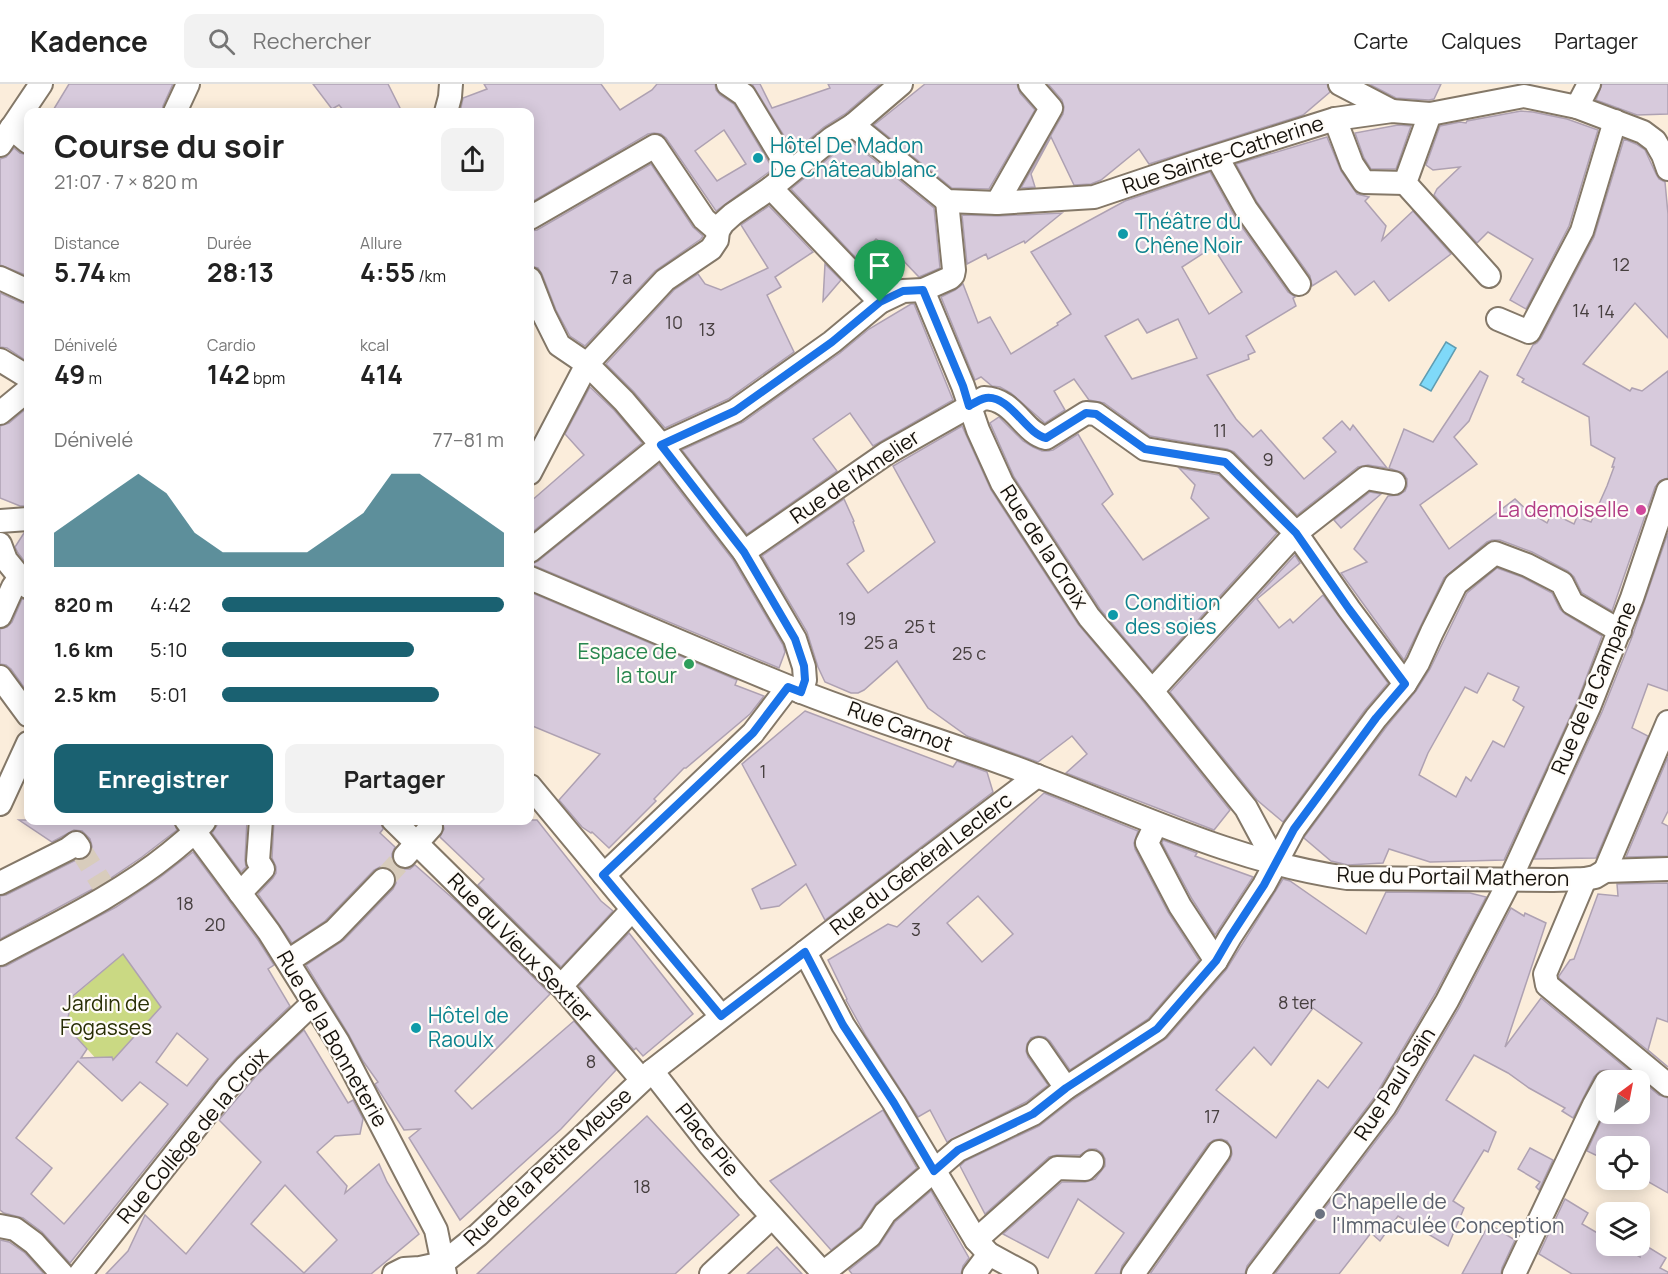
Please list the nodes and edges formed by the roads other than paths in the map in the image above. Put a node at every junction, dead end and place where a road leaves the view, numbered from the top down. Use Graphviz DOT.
graph roads {
  1 [pos="41,84"];
  2 [pos="188,84"];
  3 [pos="451,84"];
  4 [pos="728,84"];
  5 [pos="901,84"];
  6 [pos="1030,84"];
  7 [pos="1340,84"];
  8 [pos="1589,84"];
  9 [pos="1522,90"];
  10 [pos="1577,107"];
  11 [pos="29,108"];
  12 [pos="177,108"];
  13 [pos="447,108"];
  14 [pos="1392,111"];
  15 [pos="1430,114"];
  16 [pos="24,119"];
  17 [pos="1335,119"];
  18 [pos="1615,121"];
  19 [pos="853,124"];
  20 [pos="15,138"];
  21 [pos="1217,157"];
  22 [pos="1668,169"];
  23 [pos="790,171"];
  24 [pos="1405,183"];
  25 [pos="771,188"];
  26 [pos="947,201"];
  27 [pos="997,203"];
  28 [pos="534,216"];
  29 [pos="718,231"];
  30 [pos="1489,276"];
  31 [pos="0,278"];
  32 [pos="1299,284"];
  33 [pos="24,288"];
  34 [pos="923,290"];
  35 [pos="534,295"];
  36 [pos="880,302"];
  37 [pos="1498,319"];
  38 [pos="541,324"];
  39 [pos="0,360"];
  40 [pos="587,364"];
  41 [pos="24,375"];
  42 [pos="24,393"];
  43 [pos="969,406"];
  44 [pos="0,413"];
  45 [pos="661,445"];
  46 [pos="534,465"];
  47 [pos="1394,483"];
  48 [pos="1668,491"];
  49 [pos="24,519"];
  50 [pos="0,521"];
  51 [pos="1296,533"];
  52 [pos="0,544"];
  53 [pos="534,548"];
  54 [pos="744,552"];
  55 [pos="534,580"];
  56 [pos="24,582"];
  57 [pos="0,616"];
  58 [pos="1620,631"];
  59 [pos="0,677"];
  60 [pos="1405,684"];
  61 [pos="794,689"];
  62 [pos="1152,691"];
  63 [pos="24,710"];
  64 [pos="1668,722"];
  65 [pos="24,752"];
  66 [pos="1037,776"];
  67 [pos="534,791"];
  68 [pos="0,804"];
  69 [pos="1156,824"];
  70 [pos="194,825"];
  71 [pos="196,825"];
  72 [pos="261,825"];
  73 [pos="399,825"];
  74 [pos="79,847"];
  75 [pos="1276,864"];
  76 [pos="1668,869"];
  77 [pos="603,875"];
  78 [pos="1595,876"];
  79 [pos="383,880"];
  80 [pos="1510,880"];
  81 [pos="0,883"];
  82 [pos="240,893"];
  83 [pos="632,910"];
  84 [pos="805,952"];
  85 [pos="0,954"];
  86 [pos="1216,961"];
  87 [pos="288,962"];
  88 [pos="561,986"];
  89 [pos="313,1004"];
  90 [pos="721,1016"];
  91 [pos="1039,1049"];
  92 [pos="1628,1053"];
  93 [pos="1615,1070"];
  94 [pos="647,1075"];
  95 [pos="1668,1084"];
  96 [pos="1066,1088"];
  97 [pos="1596,1101"];
  98 [pos="1219,1152"];
  99 [pos="1092,1161"];
  100 [pos="934,1171"];
  101 [pos="768,1213"];
  102 [pos="0,1226"];
  103 [pos="982,1247"];
  104 [pos="444,1268"];
  105 [pos="823,1273"];
  106 [pos="62,1274"];
  107 [pos="80,1274"];
  108 [pos="394,1274"];
  109 [pos="711,1274"];
  110 [pos="974,1274"];
  111 [pos="1026,1274"];
  112 [pos="1132,1274"];
  113 [pos="1258,1274"];
  114 [pos="1514,1274"];
  1 -- 11 [label="street"];
  2 -- 12 [label="street"];
  3 -- 13 [label="street"];
  4 -- 23 [label="street"];
  5 -- 19 [label="street"];
  6 -- 27 [label="street"];
  7 -- 14 [label="street"];
  8 -- 10 [label="street"];
  9 -- 10 [label="street, Rue Sainte-Catherine"];
  9 -- 15 [label="street, Rue Sainte-Catherine"];
  10 -- 18 [label="street, Rue Sainte-Catherine"];
  14 -- 15 [label="street, Rue Sainte-Catherine"];
  14 -- 17 [label="street, Rue Sainte-Catherine"];
  15 -- 24 [label="street"];
  16 -- 20 [label="street"];
  17 -- 21 [label="street, Rue Sainte-Catherine"];
  17 -- 24 [label="street"];
  18 -- 22 [label="street, Rue Sainte-Catherine"];
  18 -- 37 [label="street"];
  19 -- 23 [label="street"];
  19 -- 26 [label="street"];
  21 -- 27 [label="street, Rue Sainte-Catherine"];
  21 -- 32 [label="street"];
  23 -- 25 [label="street"];
  24 -- 30 [label="street"];
  25 -- 29 [label="street"];
  25 -- 36 [label="street"];
  26 -- 27 [label="street, Rue Sainte-Catherine"];
  26 -- 34 [label="street"];
  28 -- 29 [label="street"];
  29 -- 40 [label="street"];
  31 -- 33 [label="street"];
  34 -- 36 [label="street"];
  34 -- 43 [label="street, Rue de la Croix"];
  35 -- 38 [label="street"];
  36 -- 45 [label="street"];
  38 -- 40 [label="street"];
  39 -- 41 [label="street"];
  40 -- 45 [label="street"];
  40 -- 46 [label="street"];
  42 -- 44 [label="street"];
  43 -- 51 [label="street, Rue de l'Amelier"];
  43 -- 54 [label="street, Rue de l'Amelier"];
  43 -- 62 [label="street, Rue de la Croix"];
  45 -- 53 [label="street"];
  45 -- 54 [label="street"];
  47 -- 51 [label="street"];
  48 -- 58 [label="street, Rue de la Campane"];
  49 -- 50 [label="street"];
  51 -- 60 [label="street"];
  51 -- 62 [label="street"];
  52 -- 56 [label="street"];
  54 -- 61 [label="street"];
  55 -- 61 [label="street, Rue Carnot"];
  56 -- 57 [label="street"];
  58 -- 60 [label="street"];
  58 -- 80 [label="street, Rue de la Campane"];
  59 -- 63 [label="street"];
  60 -- 75 [label="street"];
  61 -- 66 [label="street, Rue Carnot"];
  61 -- 77 [label="street"];
  62 -- 75 [label="street, Rue de la Croix"];
  64 -- 78 [label="street"];
  65 -- 68 [label="street"];
  66 -- 69 [label="street, Rue Carnot"];
  66 -- 84 [label="street, Rue du Général Leclerc"];
  67 -- 77 [label="street"];
  69 -- 75 [label="street, Rue Carnot"];
  69 -- 86 [label="street"];
  70 -- 85 [label="street"];
  71 -- 82 [label="street, Rue de la Bonneterie"];
  72 -- 82 [label="street"];
  73 -- 88 [label="street, Rue du Vieux Sextier"];
  74 -- 81 [label="street"];
  75 -- 80 [label="street, Rue du Portail Matheron"];
  75 -- 86 [label="street"];
  76 -- 78 [label="street, Rue du Portail Matheron"];
  77 -- 83 [label="street"];
  78 -- 80 [label="street, Rue du Portail Matheron"];
  78 -- 92 [label="street"];
  79 -- 87 [label="street"];
  80 -- 113 [label="street, Rue Paul Saïn"];
  82 -- 87 [label="street, Rue de la Bonneterie"];
  83 -- 88 [label="street"];
  83 -- 90 [label="street"];
  84 -- 90 [label="street, Rue du Général Leclerc"];
  84 -- 100 [label="street"];
  86 -- 96 [label="street"];
  87 -- 89 [label="street, Rue de la Bonneterie"];
  88 -- 94 [label="street, Rue du Vieux Sextier"];
  89 -- 104 [label="street, Rue de la Bonneterie"];
  89 -- 107 [label="street, Rue Collège de la Croix"];
  90 -- 94 [label="street, Rue de la Petite Meuse"];
  91 -- 96 [label="street"];
  92 -- 93 [label="street"];
  92 -- 95 [label="street"];
  94 -- 101 [label="street, Place Pie"];
  94 -- 104 [label="street, Rue de la Petite Meuse"];
  96 -- 100 [label="street"];
  97 -- 114 [label="street"];
  98 -- 112 [label="street"];
  99 -- 103 [label="street"];
  100 -- 103 [label="street"];
  100 -- 105 [label="street"];
  101 -- 105 [label="street, Place Pie"];
  101 -- 109 [label="street"];
  102 -- 106 [label="street"];
  103 -- 110 [label="street"];
  103 -- 111 [label="street"];
  104 -- 108 [label="street"];
}
